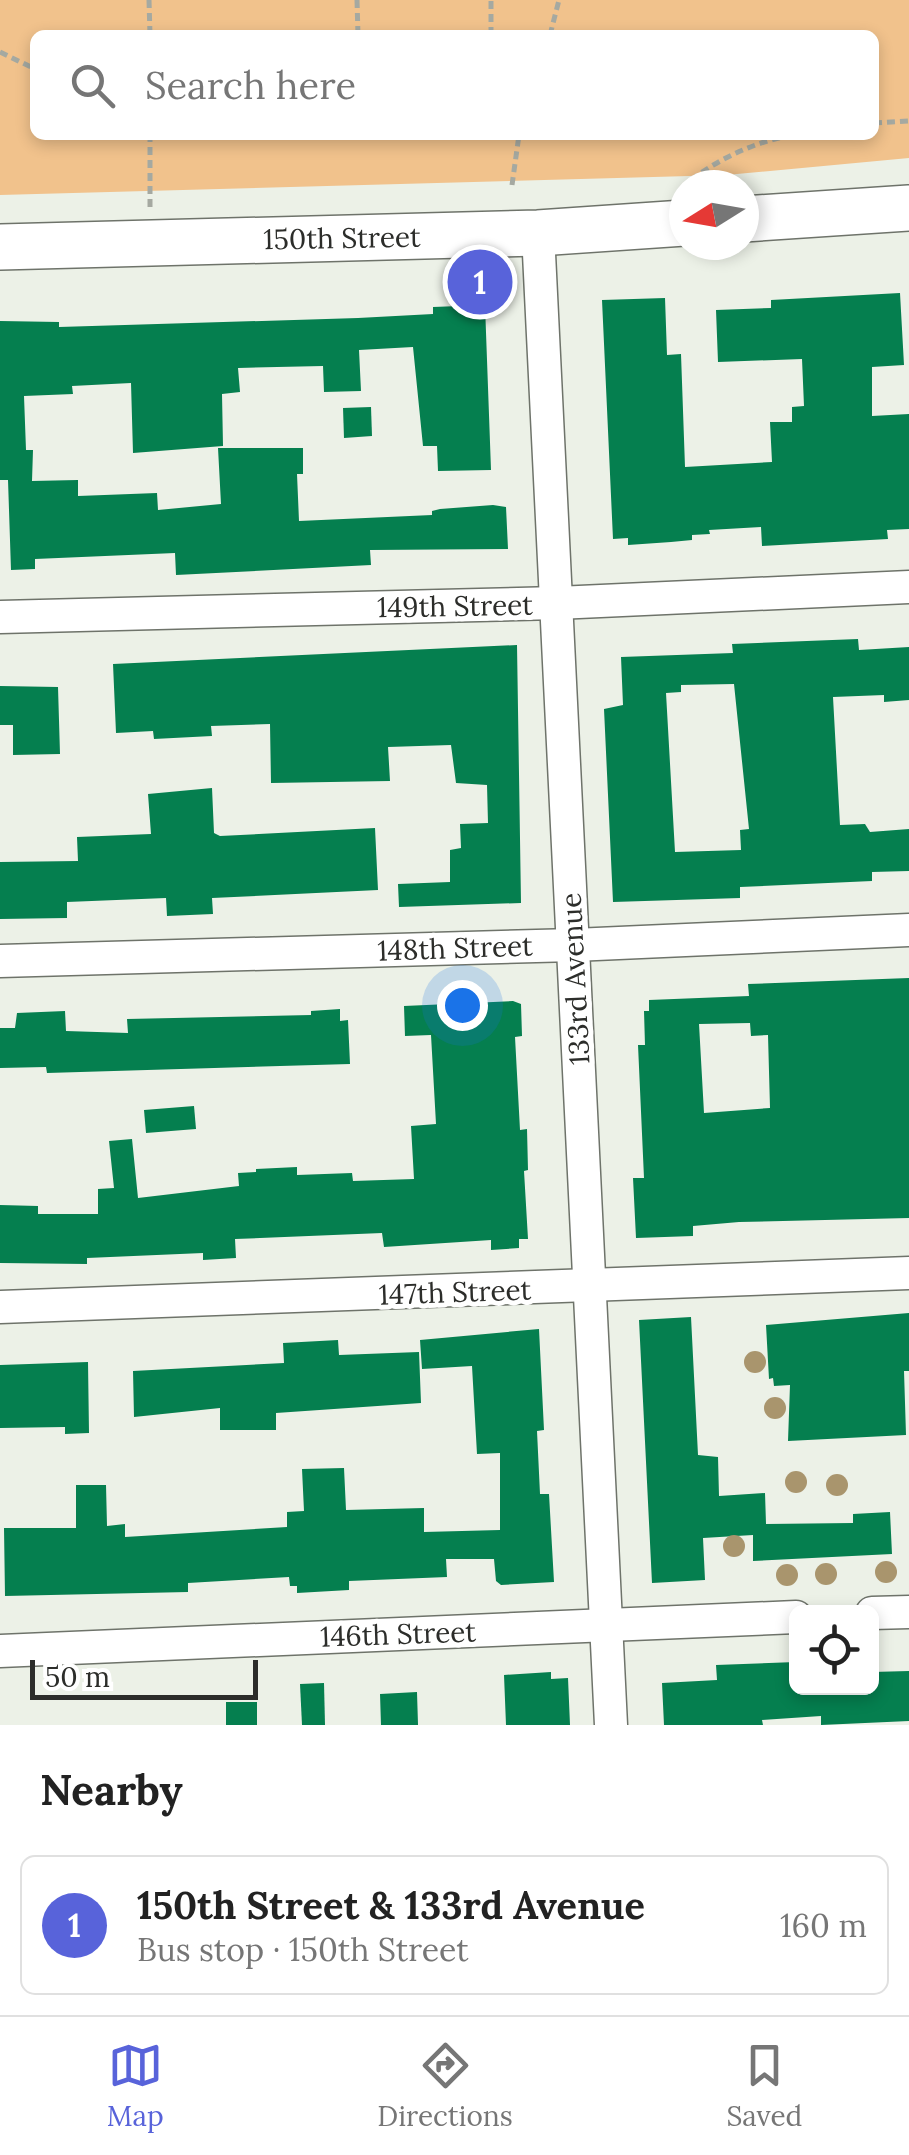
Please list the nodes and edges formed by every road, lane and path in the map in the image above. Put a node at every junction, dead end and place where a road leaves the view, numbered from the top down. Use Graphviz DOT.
graph roads {
  1 [pos="150,0"];
  2 [pos="357,0"];
  3 [pos="492,0"];
  4 [pos="559,0"];
  5 [pos="150,30"];
  6 [pos="358,30"];
  7 [pos="491,30"];
  8 [pos="551,30"];
  9 [pos="0,52"];
  10 [pos="30,67"];
  11 [pos="909,121"];
  12 [pos="879,123"];
  13 [pos="150,140"];
  14 [pos="518,140"];
  15 [pos="769,140"];
  16 [pos="709,170"];
  17 [pos="512,186"];
  18 [pos="669,206"];
  19 [pos="909,208"];
  20 [pos="759,218"];
  21 [pos="538,234"];
  22 [pos="150,243"];
  23 [pos="0,247"];
  24 [pos="909,587"];
  25 [pos="557,603"];
  26 [pos="0,617"];
  27 [pos="909,930"];
  28 [pos="574,945"];
  29 [pos="0,962"];
  30 [pos="909,1272"];
  31 [pos="590,1288"];
  32 [pos="0,1307"];
  33 [pos="909,1612"];
  34 [pos="879,1614"];
  35 [pos="789,1617"];
  36 [pos="607,1626"];
  37 [pos="0,1651"];
  38 [pos="611,1725"];
  1 -- 5 [label="path"];
  2 -- 6 [label="path"];
  3 -- 7 [label="path"];
  4 -- 8 [label="path"];
  9 -- 10 [label="path"];
  11 -- 12 [label="path"];
  13 -- 22 [label="path"];
  14 -- 17 [label="path"];
  15 -- 16 [label="path"];
  18 -- 21 [label="main road, 150th Street"];
  19 -- 20 [label="main road"];
  21 -- 22 [label="main road, 150th Street"];
  21 -- 25 [label="street, 133rd Avenue"];
  22 -- 23 [label="main road, 150th Street"];
  24 -- 25 [label="street, 149th Street"];
  25 -- 26 [label="street, 149th Street"];
  25 -- 28 [label="street, 133rd Avenue"];
  27 -- 28 [label="street, 148th Street"];
  28 -- 29 [label="street, 148th Street"];
  28 -- 31 [label="street, 133rd Avenue"];
  30 -- 31 [label="street, 147th Street"];
  31 -- 32 [label="street, 147th Street"];
  31 -- 36 [label="street, 133rd Avenue"];
  33 -- 34 [label="street"];
  35 -- 36 [label="street, 146th Street"];
  36 -- 37 [label="street, 146th Street"];
  36 -- 38 [label="street, 133rd Avenue"];
}
